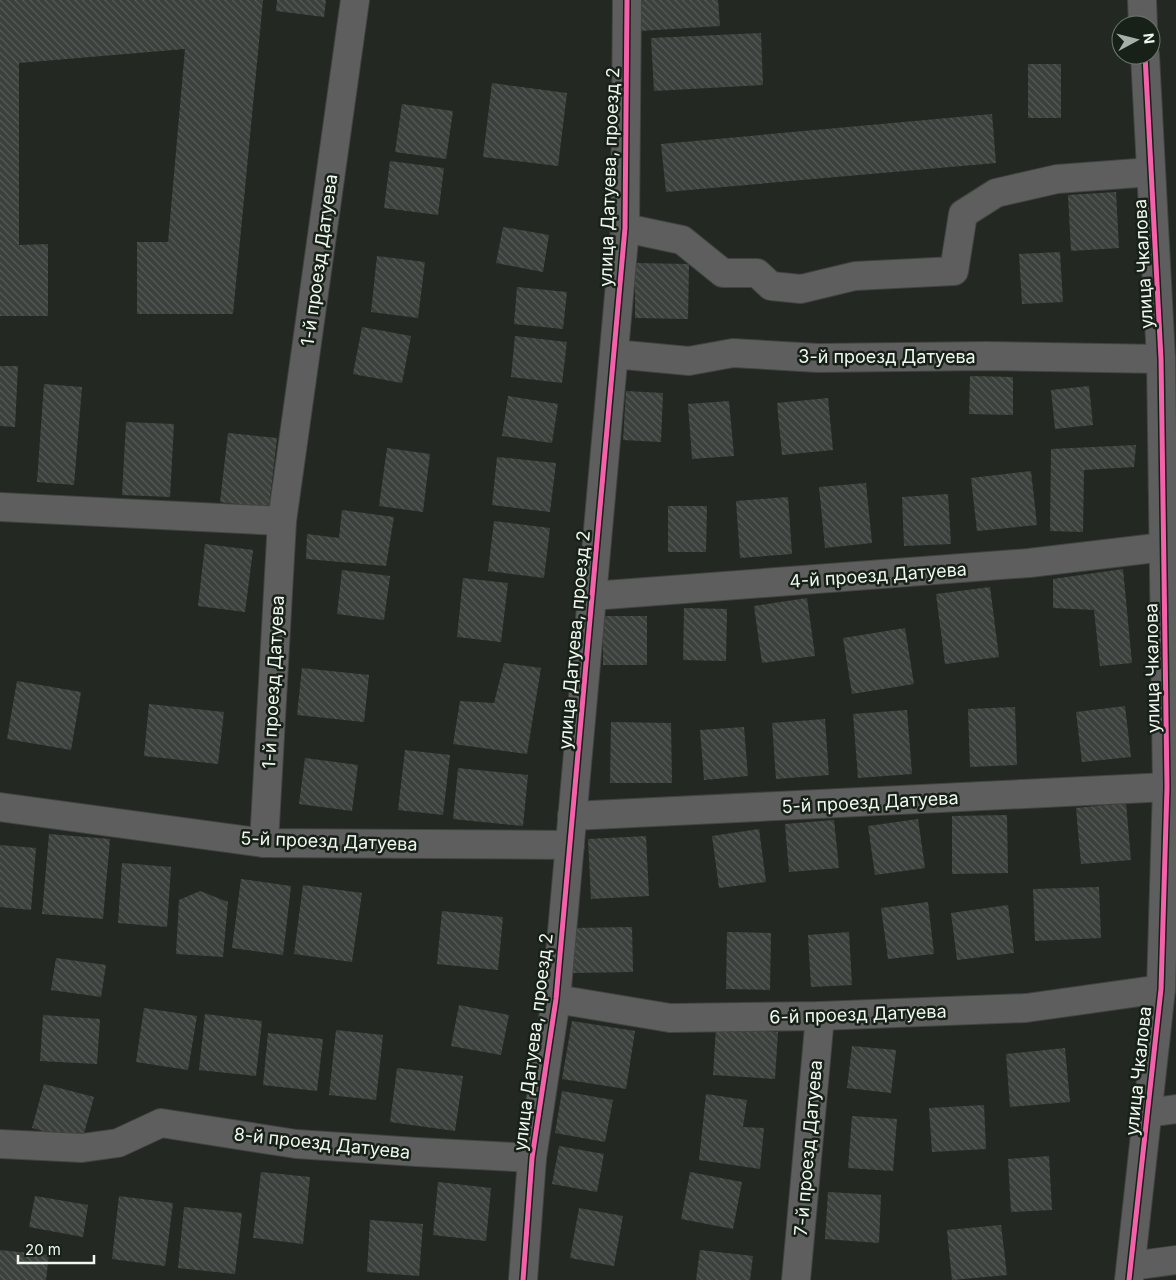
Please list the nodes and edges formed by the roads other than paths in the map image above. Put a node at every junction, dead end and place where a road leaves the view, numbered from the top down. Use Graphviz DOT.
graph roads {
  1 [pos="355,0"];
  2 [pos="627,0"];
  3 [pos="1142,0"];
  4 [pos="1143,15"];
  5 [pos="1146,65"];
  6 [pos="1151,172"];
  7 [pos="625,228"];
  8 [pos="614,354"];
  9 [pos="1161,359"];
  10 [pos="0,506"];
  11 [pos="282,520"];
  12 [pos="1164,547"];
  13 [pos="592,596"];
  14 [pos="1167,787"];
  15 [pos="0,807"];
  16 [pos="572,816"];
  17 [pos="264,843"];
  18 [pos="570,845"];
  19 [pos="1161,989"];
  20 [pos="556,999"];
  21 [pos="820,1016"];
  22 [pos="1176,1109"];
  23 [pos="1147,1113"];
  24 [pos="0,1144"];
  25 [pos="532,1158"];
  26 [pos="1176,1260"];
  27 [pos="1130,1273"];
  28 [pos="523,1280"];
  29 [pos="796,1280"];
  1 -- 11 [label="street, 1-й проезд Датуева"];
  2 -- 7 [label="street, улица Датуева, проезд 2"];
  3 -- 4 [label="street"];
  5 -- 6 [label="street, улица Чкалова"];
  6 -- 7 [label="street"];
  6 -- 9 [label="street, улица Чкалова"];
  7 -- 8 [label="street, улица Датуева, проезд 2"];
  8 -- 9 [label="street, 3-й проезд Датуева"];
  8 -- 13 [label="street, улица Датуева, проезд 2"];
  9 -- 12 [label="street, улица Чкалова"];
  10 -- 11 [label="street"];
  11 -- 17 [label="street, 1-й проезд Датуева"];
  12 -- 13 [label="street, 4-й проезд Датуева"];
  12 -- 14 [label="street, улица Чкалова"];
  13 -- 16 [label="street, улица Датуева, проезд 2"];
  14 -- 16 [label="street, 5-й проезд Датуева"];
  14 -- 19 [label="street, улица Чкалова"];
  15 -- 17 [label="street, 5-й проезд Датуева"];
  16 -- 18 [label="street, улица Датуева, проезд 2"];
  17 -- 18 [label="street, 5-й проезд Датуева"];
  18 -- 20 [label="street, улица Датуева, проезд 2"];
  19 -- 21 [label="street, 6-й проезд Датуева"];
  19 -- 23 [label="street, улица Чкалова"];
  20 -- 21 [label="street, 6-й проезд Датуева"];
  20 -- 25 [label="street, улица Датуева, проезд 2"];
  21 -- 29 [label="street, 7-й проезд Датуева"];
  22 -- 23 [label="street"];
  23 -- 27 [label="street, улица Чкалова"];
  24 -- 25 [label="street, 8-й проезд Датуева"];
  25 -- 28 [label="street, улица Датуева, проезд 2"];
  26 -- 27 [label="street"];
}
